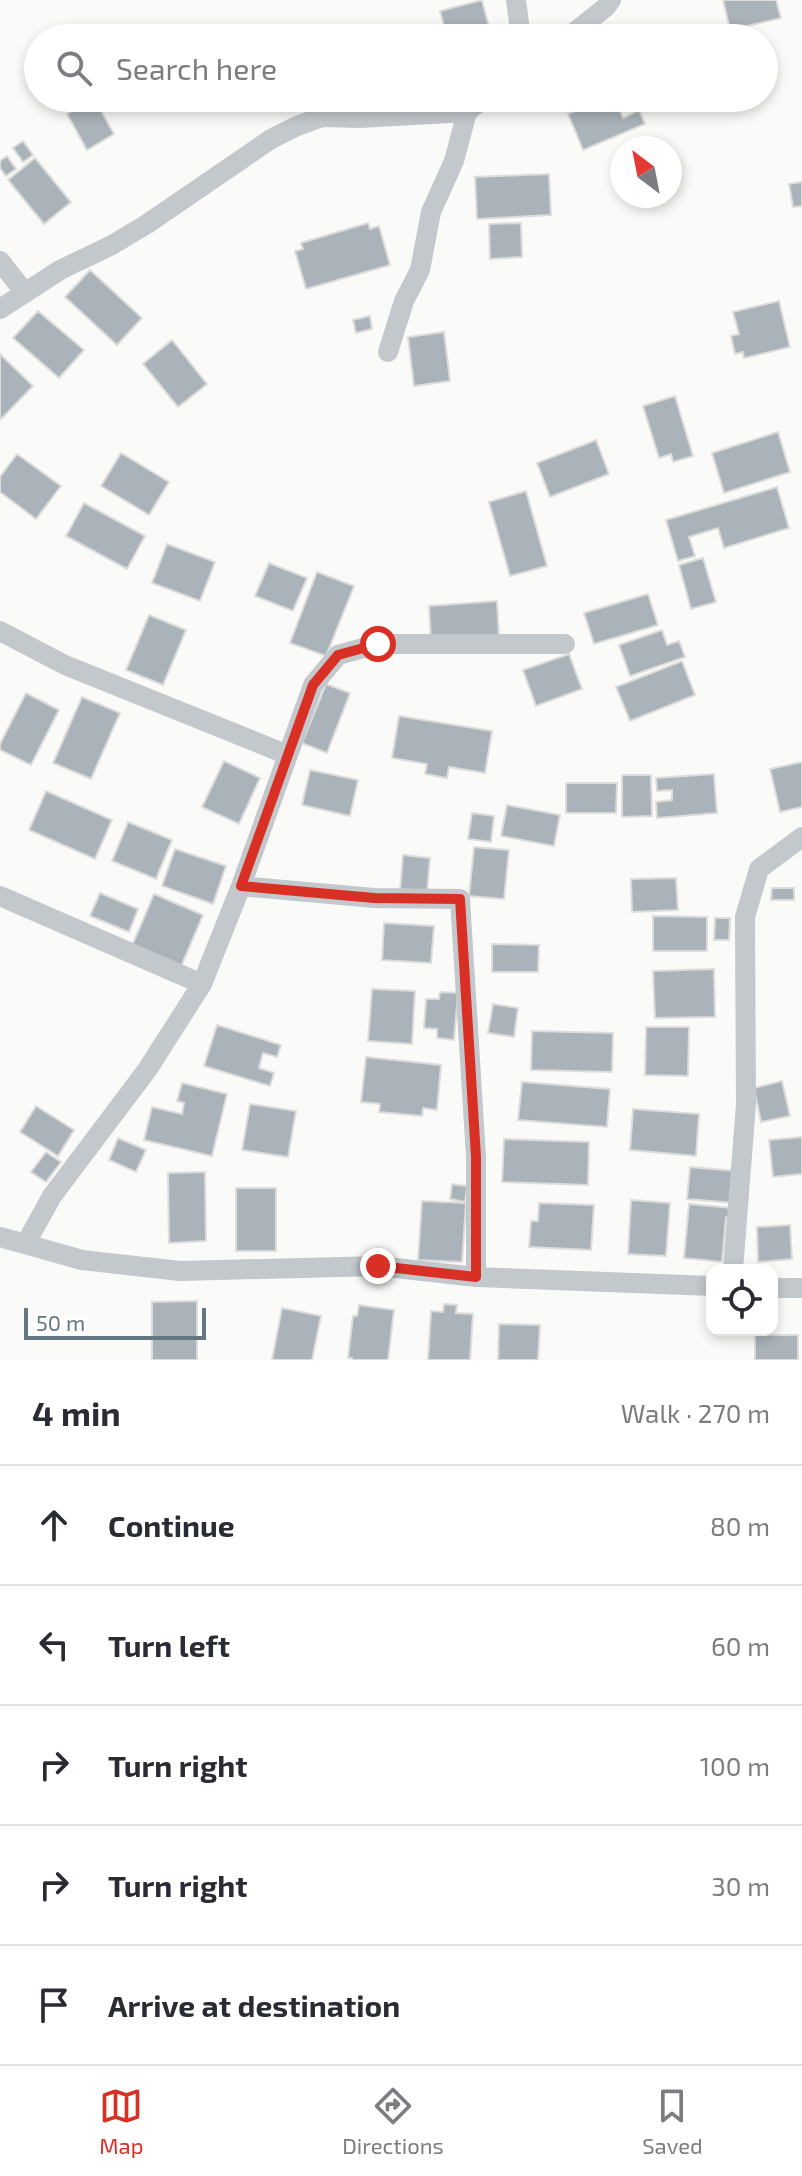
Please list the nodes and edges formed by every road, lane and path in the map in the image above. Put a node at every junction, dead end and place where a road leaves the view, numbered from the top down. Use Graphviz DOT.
graph roads {
  1 [pos="516,0"];
  2 [pos="611,0"];
  3 [pos="519,24"];
  4 [pos="585,24"];
  5 [pos="467,112"];
  6 [pos="0,261"];
  7 [pos="25,293"];
  8 [pos="0,309"];
  9 [pos="388,352"];
  10 [pos="0,631"];
  11 [pos="565,644"];
  12 [pos="288,755"];
  13 [pos="802,837"];
  14 [pos="241,886"];
  15 [pos="0,896"];
  16 [pos="202,984"];
  17 [pos="0,1237"];
  18 [pos="26,1243"];
  19 [pos="733,1264"];
  20 [pos="476,1277"];
  21 [pos="706,1286"];
  22 [pos="778,1288"];
  23 [pos="802,1288"];
  1 -- 3 [label="street"];
  2 -- 4 [label="street"];
  5 -- 7 [label="street"];
  5 -- 9 [label="street"];
  6 -- 7 [label="street"];
  7 -- 8 [label="street"];
  10 -- 12 [label="street"];
  11 -- 12 [label="street"];
  12 -- 14 [label="street"];
  13 -- 19 [label="street"];
  14 -- 16 [label="street"];
  14 -- 20 [label="street"];
  15 -- 16 [label="street"];
  16 -- 18 [label="street"];
  17 -- 18 [label="street"];
  18 -- 20 [label="street"];
  20 -- 21 [label="street"];
  22 -- 23 [label="street"];
}
